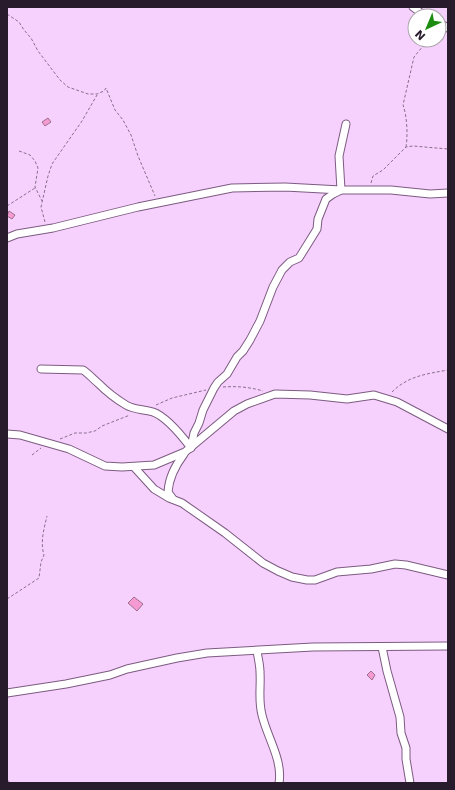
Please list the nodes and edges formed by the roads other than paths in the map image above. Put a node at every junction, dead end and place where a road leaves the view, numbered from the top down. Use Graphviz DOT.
graph roads {
  1 [pos="346,124"];
  2 [pos="341,190"];
  3 [pos="448,193"];
  4 [pos="7,238"];
  5 [pos="41,369"];
  6 [pos="448,429"];
  7 [pos="7,434"];
  8 [pos="188,450"];
  9 [pos="134,467"];
  10 [pos="175,501"];
  11 [pos="448,575"];
  12 [pos="448,646"];
  13 [pos="382,647"];
  14 [pos="257,650"];
  15 [pos="7,693"];
  16 [pos="279,783"];
  17 [pos="410,783"];
  1 -- 2 [label="street"];
  2 -- 3 [label="street"];
  2 -- 4 [label="street"];
  2 -- 8 [label="street"];
  5 -- 8 [label="street"];
  6 -- 8 [label="street"];
  7 -- 9 [label="street"];
  8 -- 9 [label="street"];
  8 -- 10 [label="street"];
  9 -- 10 [label="street"];
  10 -- 11 [label="street"];
  12 -- 13 [label="street"];
  13 -- 14 [label="street"];
  13 -- 17 [label="street"];
  14 -- 15 [label="street"];
  14 -- 16 [label="street"];
}
